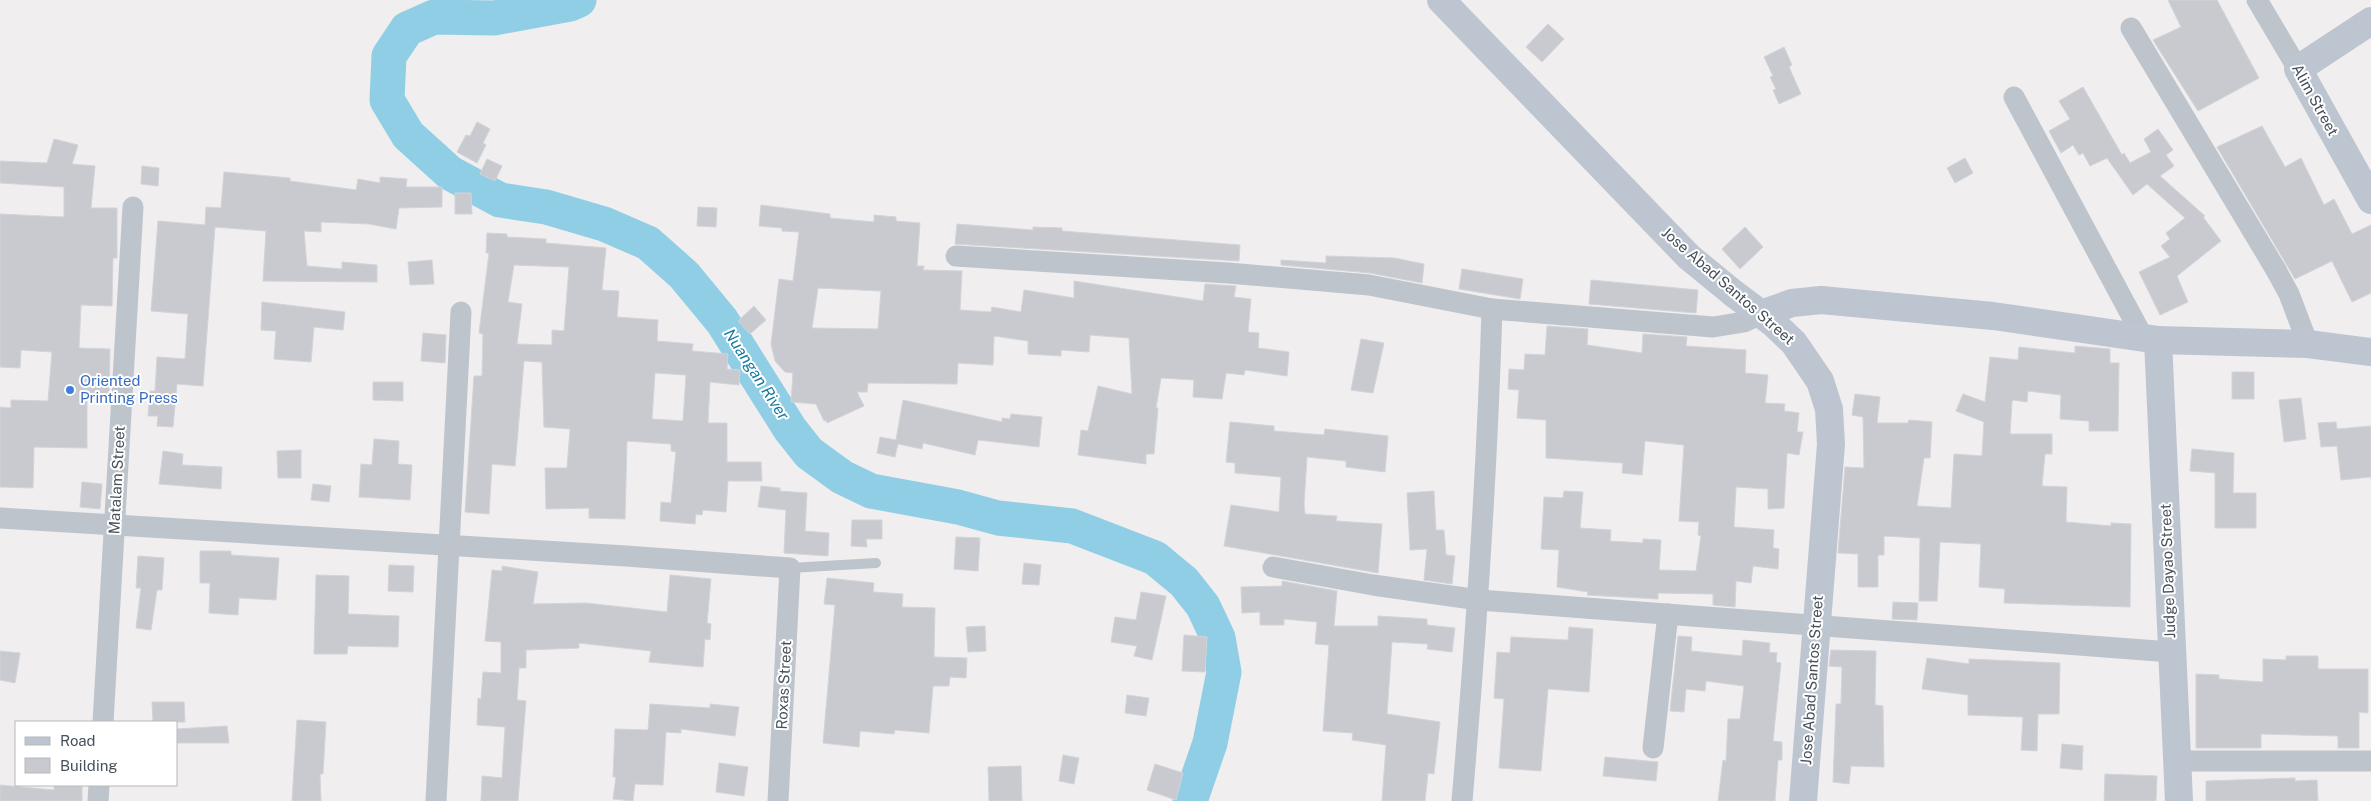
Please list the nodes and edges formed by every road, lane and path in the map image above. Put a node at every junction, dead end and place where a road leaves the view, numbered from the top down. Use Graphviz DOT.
graph roads {
  1 [pos="1440,0"];
  2 [pos="2257,0"];
  3 [pos="2371,21"];
  4 [pos="2131,28"];
  5 [pos="2298,69"];
  6 [pos="2014,97"];
  7 [pos="2371,200"];
  8 [pos="133,207"];
  9 [pos="956,256"];
  10 [pos="1492,308"];
  11 [pos="461,312"];
  12 [pos="1761,314"];
  13 [pos="2151,339"];
  14 [pos="2308,344"];
  15 [pos="2371,352"];
  16 [pos="0,518"];
  17 [pos="114,525"];
  18 [pos="449,545"];
  19 [pos="876,563"];
  20 [pos="1273,567"];
  21 [pos="790,568"];
  22 [pos="1479,600"];
  23 [pos="1668,614"];
  24 [pos="1816,625"];
  25 [pos="2171,652"];
  26 [pos="103,721"];
  27 [pos="1653,748"];
  28 [pos="2177,761"];
  29 [pos="2371,761"];
  30 [pos="99,786"];
  31 [pos="98,801"];
  32 [pos="436,801"];
  33 [pos="778,801"];
  34 [pos="1462,801"];
  35 [pos="1803,801"];
  36 [pos="2179,801"];
  1 -- 12 [label="street, Jose Abad Santos Street"];
  2 -- 5 [label="street, Alim Street"];
  3 -- 5 [label="street"];
  4 -- 14 [label="street"];
  5 -- 7 [label="street, Alim Street"];
  6 -- 13 [label="street"];
  8 -- 17 [label="street, Matalam Street"];
  9 -- 10 [label="street"];
  10 -- 12 [label="street"];
  10 -- 22 [label="street"];
  11 -- 18 [label="street"];
  12 -- 13 [label="street"];
  12 -- 24 [label="street, Jose Abad Santos Street"];
  13 -- 14 [label="street"];
  13 -- 25 [label="street, Judge Dayao Street"];
  14 -- 15 [label="street"];
  16 -- 17 [label="street"];
  17 -- 18 [label="street"];
  17 -- 26 [label="street, Matalam Street"];
  18 -- 21 [label="street"];
  18 -- 32 [label="street"];
  19 -- 21 [label="lane"];
  20 -- 22 [label="street"];
  21 -- 33 [label="street, Roxas Street"];
  22 -- 23 [label="street"];
  22 -- 34 [label="street"];
  23 -- 24 [label="street"];
  23 -- 27 [label="street"];
  24 -- 25 [label="street"];
  24 -- 35 [label="street, Jose Abad Santos Street"];
  25 -- 28 [label="street, Judge Dayao Street"];
  28 -- 29 [label="street"];
  28 -- 36 [label="street, Judge Dayao Street"];
  30 -- 31 [label="street"];
}
